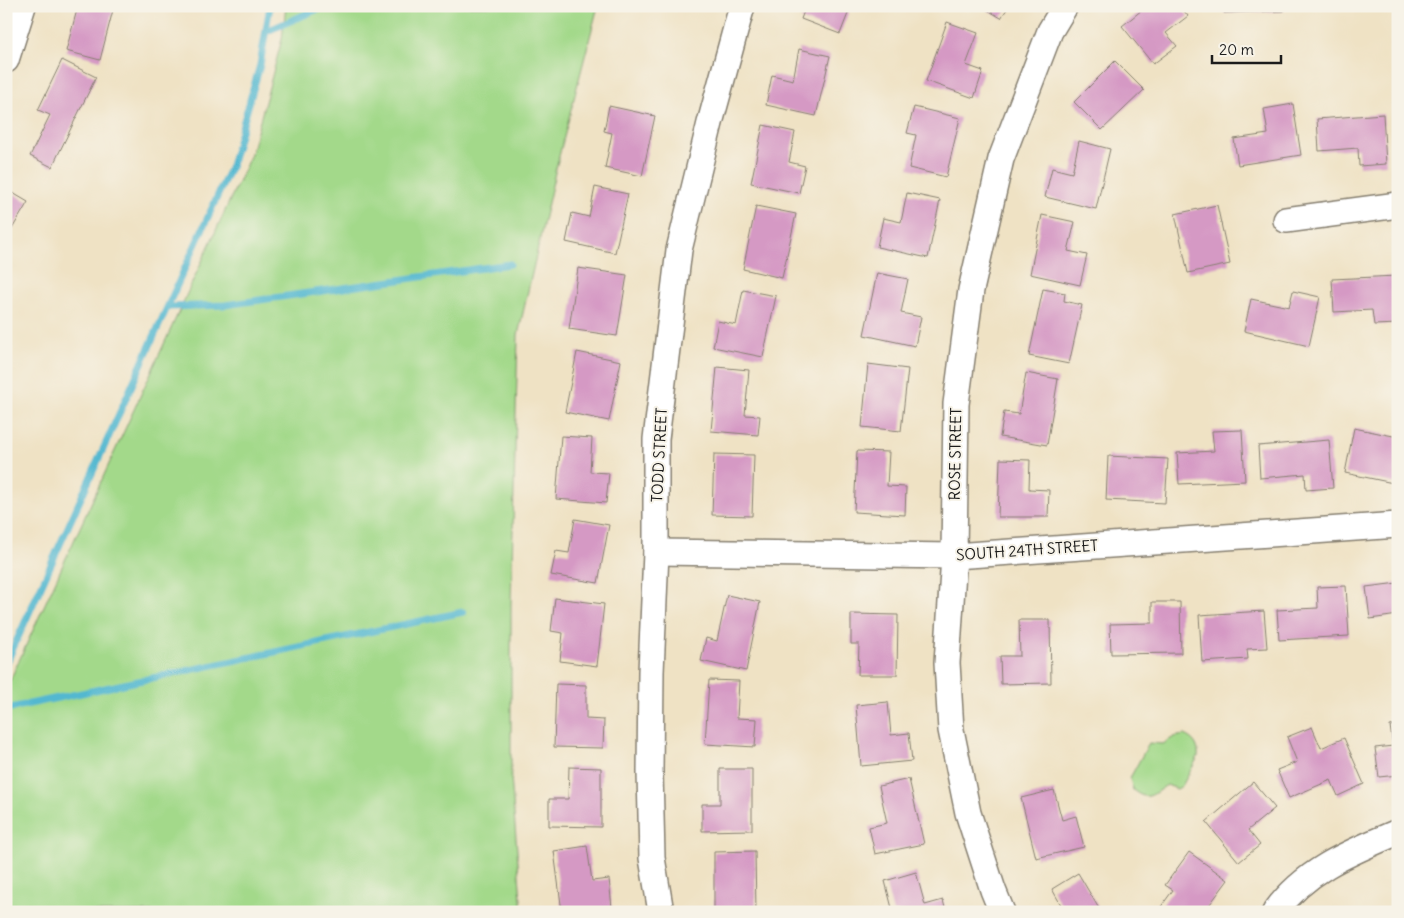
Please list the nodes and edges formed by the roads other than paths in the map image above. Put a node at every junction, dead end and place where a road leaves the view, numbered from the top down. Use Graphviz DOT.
graph roads {
  1 [pos="22,6"];
  2 [pos="742,6"];
  3 [pos="1065,6"];
  4 [pos="6,60"];
  5 [pos="1398,205"];
  6 [pos="1286,220"];
  7 [pos="1398,526"];
  8 [pos="656,552"];
  9 [pos="954,556"];
  10 [pos="1398,832"];
  11 [pos="661,912"];
  12 [pos="1002,912"];
  13 [pos="1275,912"];
  1 -- 4 [label="street"];
  2 -- 8 [label="street, TODD STREET"];
  3 -- 9 [label="street, ROSE STREET"];
  5 -- 6 [label="street"];
  7 -- 9 [label="street, SOUTH 24TH STREET"];
  8 -- 9 [label="street, SOUTH 24TH STREET"];
  8 -- 11 [label="street, TODD STREET"];
  9 -- 12 [label="street, ROSE STREET"];
  10 -- 13 [label="street"];
}
